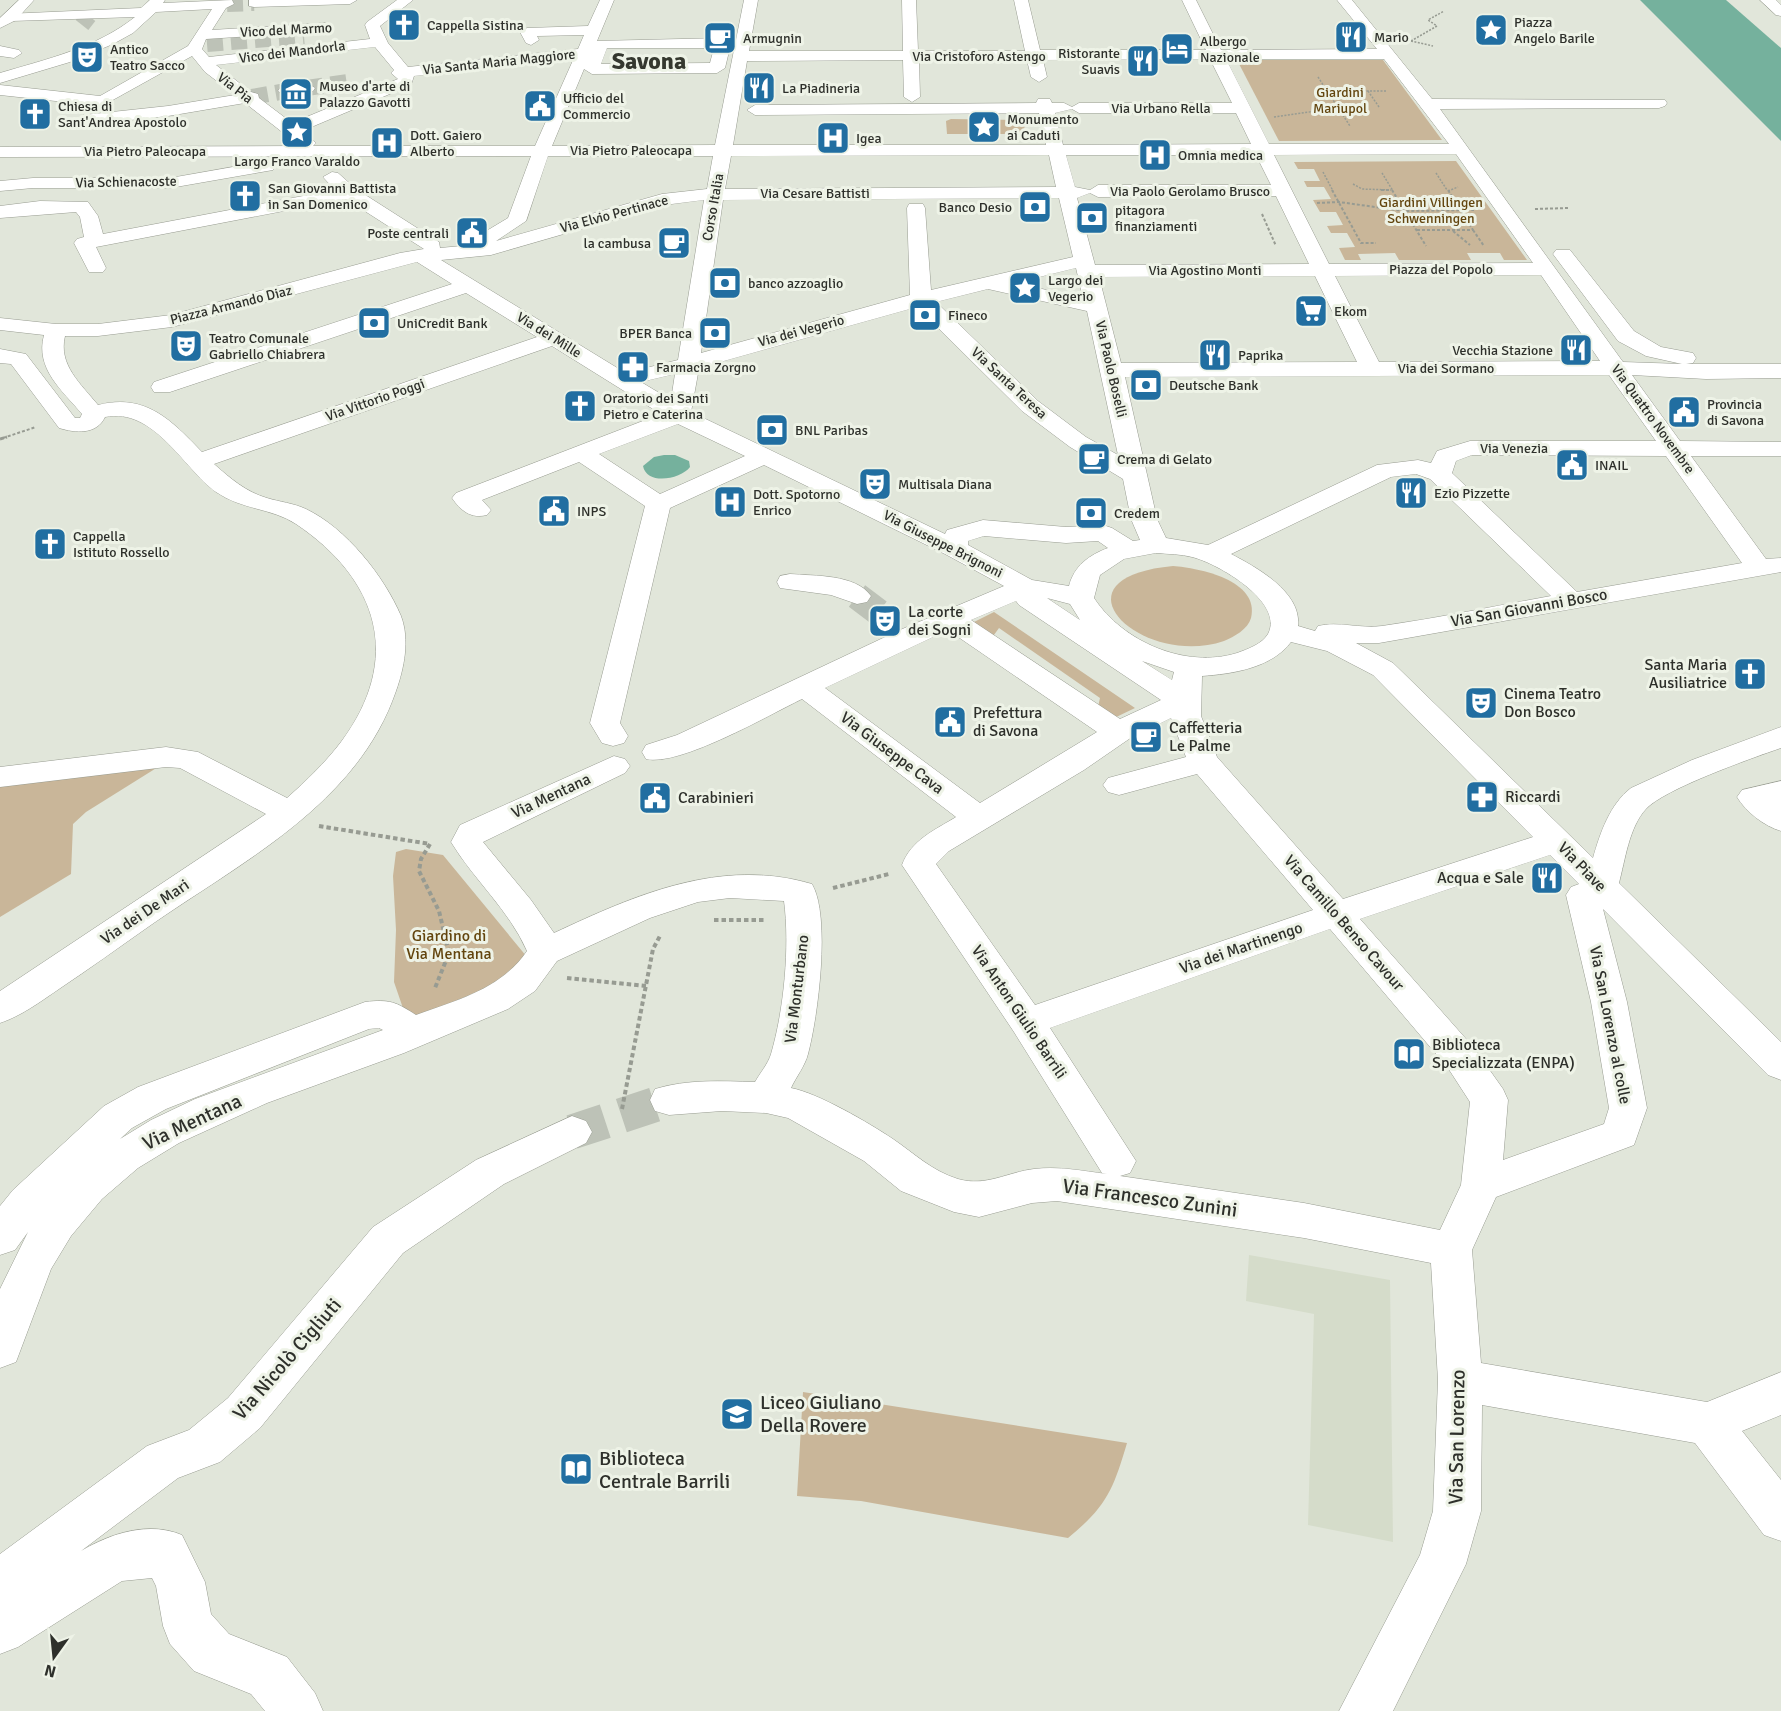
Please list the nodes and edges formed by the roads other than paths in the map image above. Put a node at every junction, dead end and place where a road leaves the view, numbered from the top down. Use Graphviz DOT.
graph roads {
  1 [pos="350,0"];
  2 [pos="406,0"];
  3 [pos="607,0"];
  4 [pos="751,0"];
  5 [pos="909,0"];
  6 [pos="1021,0"];
  7 [pos="1189,0"];
  8 [pos="1344,0"];
  9 [pos="1767,0"];
  10 [pos="225,3"];
  11 [pos="254,3"];
  12 [pos="153,6"];
  13 [pos="14,12"];
  14 [pos="1781,12"];
  15 [pos="340,26"];
  16 [pos="594,30"];
  17 [pos="531,40"];
  18 [pos="379,42"];
  19 [pos="173,43"];
  20 [pos="201,47"];
  21 [pos="591,52"];
  22 [pos="1390,54"];
  23 [pos="1216,55"];
  24 [pos="741,56"];
  25 [pos="912,56"];
  26 [pos="1035,56"];
  27 [pos="402,73"];
  28 [pos="0,78"];
  29 [pos="307,88"];
  30 [pos="0,90"];
  31 [pos="286,91"];
  32 [pos="249,98"];
  33 [pos="912,103"];
  34 [pos="1043,103"];
  35 [pos="1659,103"];
  36 [pos="1429,104"];
  37 [pos="1242,108"];
  38 [pos="754,110"];
  39 [pos="84,120"];
  40 [pos="287,128"];
  41 [pos="913,148"];
  42 [pos="1056,148"];
  43 [pos="1262,148"];
  44 [pos="724,149"];
  45 [pos="1462,149"];
  46 [pos="542,150"];
  47 [pos="303,151"];
  48 [pos="0,152"];
  49 [pos="328,154"];
  50 [pos="1477,170"];
  51 [pos="961,172"];
  52 [pos="1074,184"];
  53 [pos="0,186"];
  54 [pos="1283,190"];
  55 [pos="349,193"];
  56 [pos="715,194"];
  57 [pos="916,201"];
  58 [pos="1524,204"];
  59 [pos="0,212"];
  60 [pos="549,232"];
  61 [pos="1549,236"];
  62 [pos="89,242"];
  63 [pos="569,247"];
  64 [pos="453,252"];
  65 [pos="418,253"];
  66 [pos="1086,265"];
  67 [pos="96,268"];
  68 [pos="1548,269"];
  69 [pos="1322,270"];
  70 [pos="467,283"];
  71 [pos="989,283"];
  72 [pos="921,299"];
  73 [pos="1096,307"];
  74 [pos="0,324"];
  75 [pos="56,330"];
  76 [pos="554,338"];
  77 [pos="0,356"];
  78 [pos="1781,359"];
  79 [pos="687,363"];
  80 [pos="1615,368"];
  81 [pos="1371,369"];
  82 [pos="1112,370"];
  83 [pos="1781,371"];
  84 [pos="614,374"];
  85 [pos="162,387"];
  86 [pos="93,412"];
  87 [pos="679,415"];
  88 [pos="1674,448"];
  89 [pos="1781,449"];
  90 [pos="580,453"];
  91 [pos="763,457"];
  92 [pos="196,462"];
  93 [pos="1439,474"];
  94 [pos="1136,476"];
  95 [pos="658,504"];
  96 [pos="478,510"];
  97 [pos="1156,545"];
  98 [pos="954,548"];
  99 [pos="1128,549"];
  100 [pos="1209,554"];
  101 [pos="1770,566"];
  102 [pos="790,582"];
  103 [pos="1025,587"];
  104 [pos="857,596"];
  105 [pos="1080,598"];
  106 [pos="1571,601"];
  107 [pos="951,619"];
  108 [pos="1282,620"];
  109 [pos="1379,635"];
  110 [pos="1189,667"];
  111 [pos="1383,669"];
  112 [pos="805,687"];
  113 [pos="1183,701"];
  114 [pos="1118,732"];
  115 [pos="1781,737"];
  116 [pos="614,751"];
  117 [pos="1204,762"];
  118 [pos="0,777"];
  119 [pos="1119,785"];
  120 [pos="1781,791"];
  121 [pos="288,812"];
  122 [pos="980,819"];
  123 [pos="1781,820"];
  124 [pos="1557,842"];
  125 [pos="1601,888"];
  126 [pos="1336,914"];
  127 [pos="537,963"];
  128 [pos="0,1009"];
  129 [pos="1028,1022"];
  130 [pos="411,1030"];
  131 [pos="1781,1065"];
  132 [pos="766,1098"];
  133 [pos="669,1101"];
  134 [pos="572,1132"];
  135 [pos="1116,1161"];
  136 [pos="1481,1185"];
  137 [pos="0,1237"];
  138 [pos="1451,1250"];
  139 [pos="0,1348"];
  140 [pos="1460,1380"];
  141 [pos="1781,1393"];
  142 [pos="1708,1424"];
  143 [pos="1781,1518"];
  144 [pos="0,1585"];
  145 [pos="0,1629"];
  146 [pos="297,1711"];
  147 [pos="1365,1711"];
  1 -- 11 [label="street"];
  2 -- 18 [label="street"];
  3 -- 16 [label="street"];
  4 -- 24 [label="street, Corso Italia"];
  5 -- 25 [label="street"];
  6 -- 26 [label="street, Via Paolo Boselli"];
  7 -- 23 [label="street"];
  8 -- 22 [label="street"];
  9 -- 14 [label="street"];
  10 -- 12 [label="street"];
  10 -- 20 [label="street"];
  12 -- 13 [label="street"];
  12 -- 13 [label="street"];
  12 -- 28 [label="street"];
  15 -- 20 [label="street, Vico del Marmo"];
  16 -- 17 [label="street"];
  16 -- 21 [label="street"];
  18 -- 20 [label="street, Vico dei Mandorla"];
  18 -- 27 [label="street"];
  19 -- 20 [label="street"];
  20 -- 30 [label="street"];
  20 -- 32 [label="street, Via Pia"];
  21 -- 21 [label="street, Via Santa Maria Maggiore"];
  21 -- 27 [label="street, Via Santa Maria Maggiore"];
  21 -- 46 [label="street"];
  22 -- 23 [label="street"];
  22 -- 36 [label="street"];
  23 -- 26 [label="street, Via Cristoforo Astengo"];
  23 -- 37 [label="street"];
  24 -- 25 [label="street, Via Cristoforo Astengo"];
  24 -- 44 [label="street, Corso Italia"];
  25 -- 26 [label="street, Via Cristoforo Astengo"];
  25 -- 33 [label="street"];
  26 -- 34 [label="street, Via Paolo Boselli"];
  27 -- 40 [label="street"];
  29 -- 31 [label="street"];
  32 -- 39 [label="street"];
  32 -- 40 [label="street, Via Pia"];
  33 -- 34 [label="street, Via Urbano Rella"];
  33 -- 38 [label="street, Via Urbano Rella"];
  33 -- 41 [label="street"];
  34 -- 37 [label="street, Via Urbano Rella"];
  34 -- 42 [label="street, Via Paolo Boselli"];
  35 -- 36 [label="street"];
  36 -- 45 [label="street"];
  37 -- 43 [label="street"];
  40 -- 47 [label="street"];
  41 -- 42 [label="street, Via Pietro Paleocapa"];
  41 -- 44 [label="street, Via Pietro Paleocapa"];
  41 -- 57 [label="street"];
  42 -- 43 [label="street, Via Pietro Paleocapa"];
  42 -- 52 [label="street, Via Paolo Boselli"];
  43 -- 45 [label="street"];
  43 -- 54 [label="street"];
  44 -- 46 [label="street, Via Pietro Paleocapa"];
  44 -- 56 [label="street, Corso Italia"];
  45 -- 50 [label="street"];
  46 -- 49 [label="street, Via Pietro Paleocapa"];
  46 -- 64 [label="street"];
  47 -- 48 [label="street, Via Pietro Paleocapa"];
  47 -- 49 [label="street, Via Pietro Paleocapa"];
  49 -- 53 [label="street, Via Schienacoste"];
  49 -- 55 [label="street, Via dei Mille"];
  50 -- 58 [label="street"];
  50 -- 68 [label="street"];
  51 -- 52 [label="street"];
  52 -- 54 [label="street, Via Paolo Gerolamo Brusco"];
  52 -- 57 [label="street, Via Cesare Battisti"];
  52 -- 66 [label="street, Via Paolo Boselli"];
  54 -- 69 [label="street"];
  55 -- 62 [label="street"];
  55 -- 65 [label="street, Via dei Mille"];
  56 -- 57 [label="street, Via Cesare Battisti"];
  56 -- 60 [label="street, Via Elvio Pertinace"];
  56 -- 79 [label="street, Corso Italia"];
  57 -- 72 [label="street"];
  59 -- 62 [label="street"];
  60 -- 63 [label="street"];
  60 -- 64 [label="street, Piazza Armando Diaz"];
  61 -- 78 [label="street, Via Quattro Novembre"];
  62 -- 67 [label="street"];
  64 -- 65 [label="street, Piazza Armando Diaz"];
  65 -- 70 [label="street, Via dei Mille"];
  65 -- 75 [label="street, Piazza Armando Diaz"];
  66 -- 69 [label="street, Via Agostino Monti"];
  66 -- 71 [label="street, Via dei Vegerio"];
  66 -- 73 [label="street, Via Paolo Boselli"];
  68 -- 69 [label="street, Piazza del Popolo"];
  68 -- 80 [label="street, Via Quattro Novembre"];
  69 -- 81 [label="street"];
  70 -- 76 [label="street, Via dei Mille"];
  70 -- 85 [label="street"];
  71 -- 72 [label="street, Via dei Vegerio"];
  71 -- 73 [label="street, Via dei Vegerio"];
  72 -- 79 [label="street, Via dei Vegerio"];
  72 -- 94 [label="street, Via Santa Teresa"];
  73 -- 82 [label="street, Via Paolo Boselli"];
  74 -- 75 [label="street, Piazza Armando Diaz"];
  75 -- 86 [label="street"];
  76 -- 84 [label="street, Via dei Mille"];
  76 -- 92 [label="street, Via Vittorio Poggi"];
  77 -- 86 [label="street"];
  79 -- 84 [label="street, Via dei Vegerio"];
  79 -- 87 [label="street, Corso Italia"];
  80 -- 81 [label="street, Via dei Sormano"];
  80 -- 83 [label="street, Via dei Sormano"];
  80 -- 88 [label="street, Via Quattro Novembre"];
  81 -- 82 [label="street, Via dei Sormano"];
  82 -- 94 [label="street, Via Paolo Boselli"];
  84 -- 87 [label="street, Via dei Mille"];
  86 -- 92 [label="street, Via dei De Mari"];
  87 -- 90 [label="street"];
  87 -- 91 [label="street, Via Giuseppe Brignoni"];
  88 -- 89 [label="street, Via Venezia"];
  88 -- 93 [label="street, Via Venezia"];
  88 -- 101 [label="street, Via Quattro Novembre"];
  90 -- 95 [label="street"];
  90 -- 96 [label="street"];
  91 -- 95 [label="street"];
  91 -- 98 [label="street, Via Giuseppe Brignoni"];
  92 -- 121 [label="street, Via dei De Mari"];
  93 -- 100 [label="street"];
  93 -- 106 [label="street"];
  94 -- 97 [label="street, Via Paolo Boselli"];
  95 -- 116 [label="street"];
  97 -- 99 [label="street"];
  97 -- 100 [label="street"];
  98 -- 99 [label="street"];
  98 -- 103 [label="street, Via Giuseppe Brignoni"];
  99 -- 105 [label="street"];
  100 -- 108 [label="street"];
  101 -- 106 [label="street, Via San Giovanni Bosco"];
  102 -- 104 [label="street"];
  103 -- 105 [label="street"];
  103 -- 107 [label="street"];
  103 -- 113 [label="street"];
  105 -- 110 [label="street"];
  106 -- 109 [label="street, Via San Giovanni Bosco"];
  107 -- 112 [label="street"];
  107 -- 114 [label="street"];
  108 -- 109 [label="street, Via San Giovanni Bosco"];
  108 -- 110 [label="street"];
  108 -- 111 [label="street, Via Piave"];
  109 -- 111 [label="street"];
  110 -- 113 [label="street, Via Camillo Benso Cavour"];
  111 -- 124 [label="street, Via Piave"];
  112 -- 116 [label="street"];
  112 -- 122 [label="street, Via Giuseppe Cava"];
  113 -- 114 [label="street"];
  113 -- 117 [label="street, Via Camillo Benso Cavour"];
  114 -- 122 [label="street"];
  115 -- 125 [label="street"];
  116 -- 127 [label="street, Via Mentana"];
  117 -- 119 [label="street"];
  117 -- 126 [label="street, Via Camillo Benso Cavour"];
  118 -- 121 [label="street"];
  120 -- 123 [label="street"];
  121 -- 128 [label="street, Via dei De Mari"];
  122 -- 129 [label="street, Via Anton Giulio Barrili"];
  124 -- 125 [label="street, Via Piave"];
  124 -- 126 [label="street, Via dei Martinengo"];
  125 -- 131 [label="street, Via Piave"];
  125 -- 136 [label="street, Via San Lorenzo al colle"];
  126 -- 129 [label="street, Via dei Martinengo"];
  126 -- 136 [label="street, Via Camillo Benso Cavour"];
  127 -- 130 [label="street, Via Mentana"];
  127 -- 132 [label="street, Via Monturbano"];
  129 -- 135 [label="street, Via Anton Giulio Barrili"];
  130 -- 137 [label="street, Via Mentana"];
  130 -- 139 [label="street, Via Mentana"];
  132 -- 133 [label="street"];
  132 -- 138 [label="street, Via Francesco Zunini"];
  134 -- 144 [label="street, Via Nicolò Cigliuti"];
  136 -- 138 [label="street, Via San Lorenzo"];
  138 -- 140 [label="street, Via San Lorenzo"];
  140 -- 142 [label="street"];
  140 -- 147 [label="street, Via San Lorenzo"];
  141 -- 142 [label="street"];
  142 -- 143 [label="street"];
  145 -- 146 [label="street"];
}
